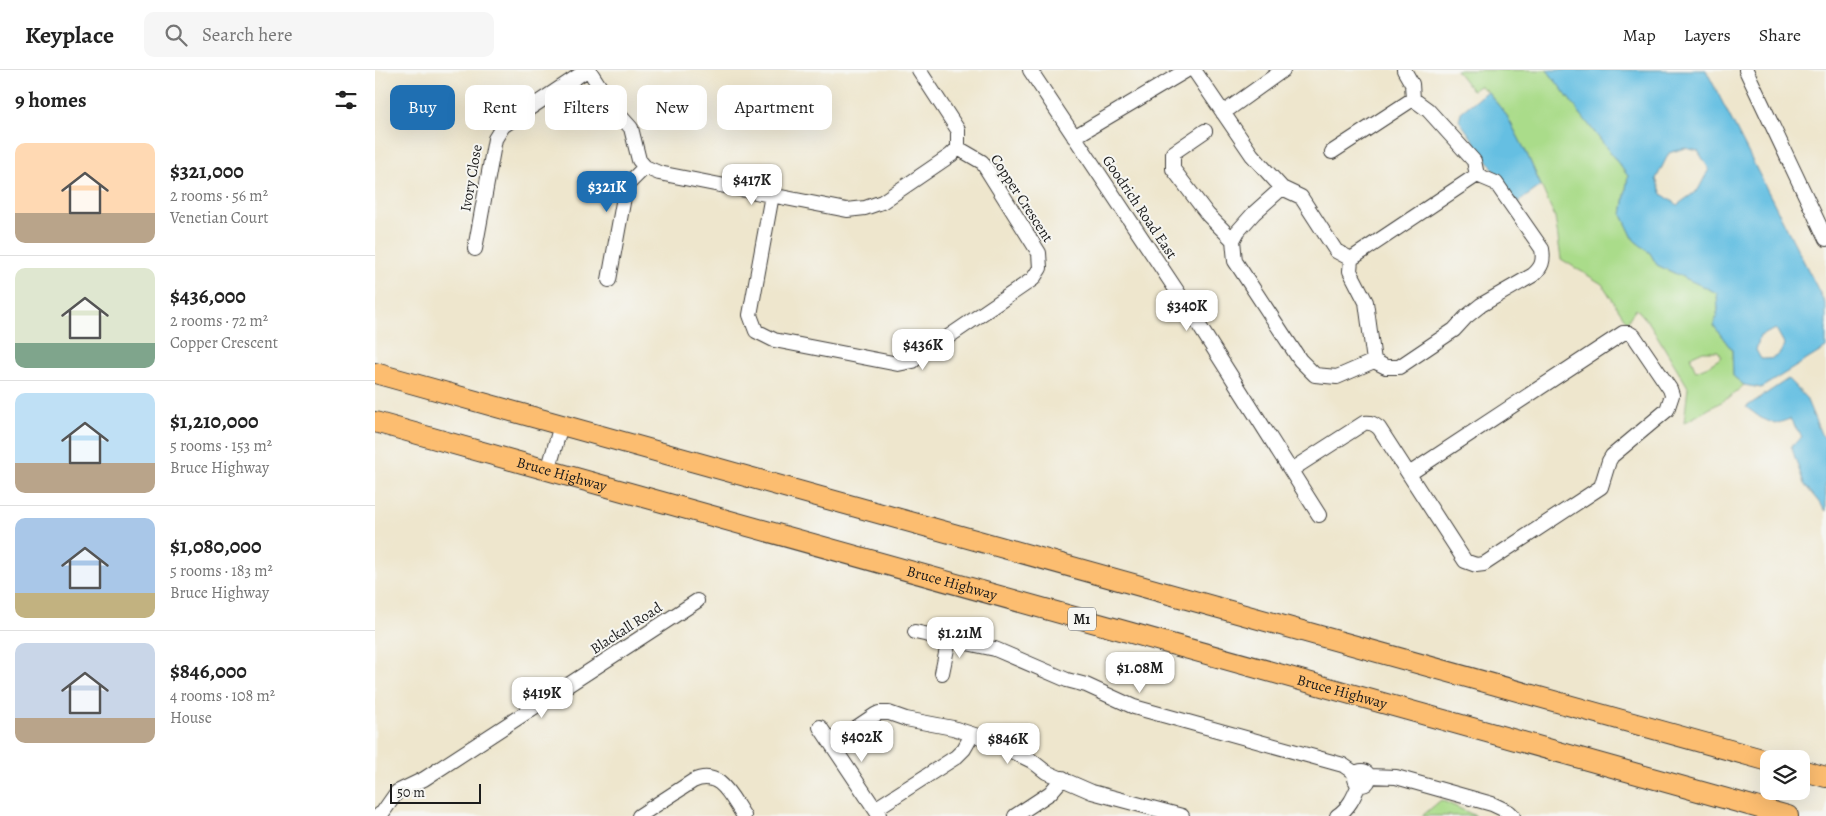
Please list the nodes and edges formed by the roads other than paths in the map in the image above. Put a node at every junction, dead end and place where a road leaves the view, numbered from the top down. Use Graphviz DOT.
graph roads {
  1 [pos="588,70"];
  2 [pos="919,70"];
  3 [pos="1030,70"];
  4 [pos="1187,70"];
  5 [pos="1194,70"];
  6 [pos="1283,70"];
  7 [pos="1404,70"];
  8 [pos="1746,70"];
  9 [pos="1413,99"];
  10 [pos="1223,113"];
  11 [pos="1205,131"];
  12 [pos="1074,137"];
  13 [pos="957,148"];
  14 [pos="1332,152"];
  15 [pos="645,167"];
  16 [pos="1477,175"];
  17 [pos="1282,188"];
  18 [pos="772,195"];
  19 [pos="1826,239"];
  20 [pos="1233,240"];
  21 [pos="475,249"];
  22 [pos="1351,259"];
  23 [pos="609,280"];
  24 [pos="1374,361"];
  25 [pos="375,373"];
  26 [pos="375,422"];
  27 [pos="561,425"];
  28 [pos="548,470"];
  29 [pos="1291,470"];
  30 [pos="1409,474"];
  31 [pos="1319,515"];
  32 [pos="697,601"];
  33 [pos="915,632"];
  34 [pos="949,639"];
  35 [pos="942,673"];
  36 [pos="820,727"];
  37 [pos="971,735"];
  38 [pos="832,744"];
  39 [pos="1760,758"];
  40 [pos="1810,773"];
  41 [pos="1826,777"];
  42 [pos="1063,778"];
  43 [pos="1361,778"];
  44 [pos="877,812"];
  45 [pos="1164,814"];
  46 [pos="1511,814"];
  47 [pos="379,816"];
  48 [pos="639,816"];
  49 [pos="744,816"];
  50 [pos="1015,816"];
  51 [pos="1182,816"];
  52 [pos="1337,816"];
  53 [pos="1788,816"];
  1 -- 15 [label="street"];
  1 -- 21 [label="street, Ivory Close"];
  2 -- 13 [label="street"];
  3 -- 12 [label="street, Goodrich Road East"];
  4 -- 12 [label="street"];
  5 -- 10 [label="street"];
  6 -- 10 [label="street"];
  7 -- 9 [label="street"];
  8 -- 19 [label="street"];
  9 -- 14 [label="street"];
  9 -- 16 [label="street"];
  10 -- 17 [label="street"];
  11 -- 20 [label="street"];
  12 -- 29 [label="street, Goodrich Road East"];
  13 -- 18 [label="street"];
  13 -- 18 [label="street, Copper Crescent"];
  15 -- 18 [label="street"];
  15 -- 23 [label="street"];
  16 -- 22 [label="street"];
  16 -- 24 [label="street"];
  17 -- 20 [label="street"];
  17 -- 22 [label="street"];
  20 -- 24 [label="street"];
  22 -- 24 [label="street"];
  25 -- 27 [label="highway"];
  26 -- 28 [label="highway, Bruce Highway / M1"];
  27 -- 28 [label="street"];
  27 -- 39 [label="highway"];
  28 -- 53 [label="highway, Bruce Highway / M1"];
  29 -- 30 [label="street"];
  29 -- 31 [label="street, Goodrich Road East"];
  30 -- 30 [label="street"];
  32 -- 47 [label="street, Blackall Road"];
  33 -- 34 [label="street"];
  34 -- 35 [label="street"];
  34 -- 43 [label="street"];
  36 -- 38 [label="street"];
  37 -- 38 [label="street"];
  37 -- 42 [label="street"];
  37 -- 44 [label="street"];
  38 -- 44 [label="street"];
  40 -- 41 [label="highway"];
  42 -- 45 [label="street"];
  42 -- 50 [label="street"];
  43 -- 46 [label="street"];
  43 -- 52 [label="street"];
  45 -- 51 [label="street"];
  48 -- 49 [label="street"];
}
